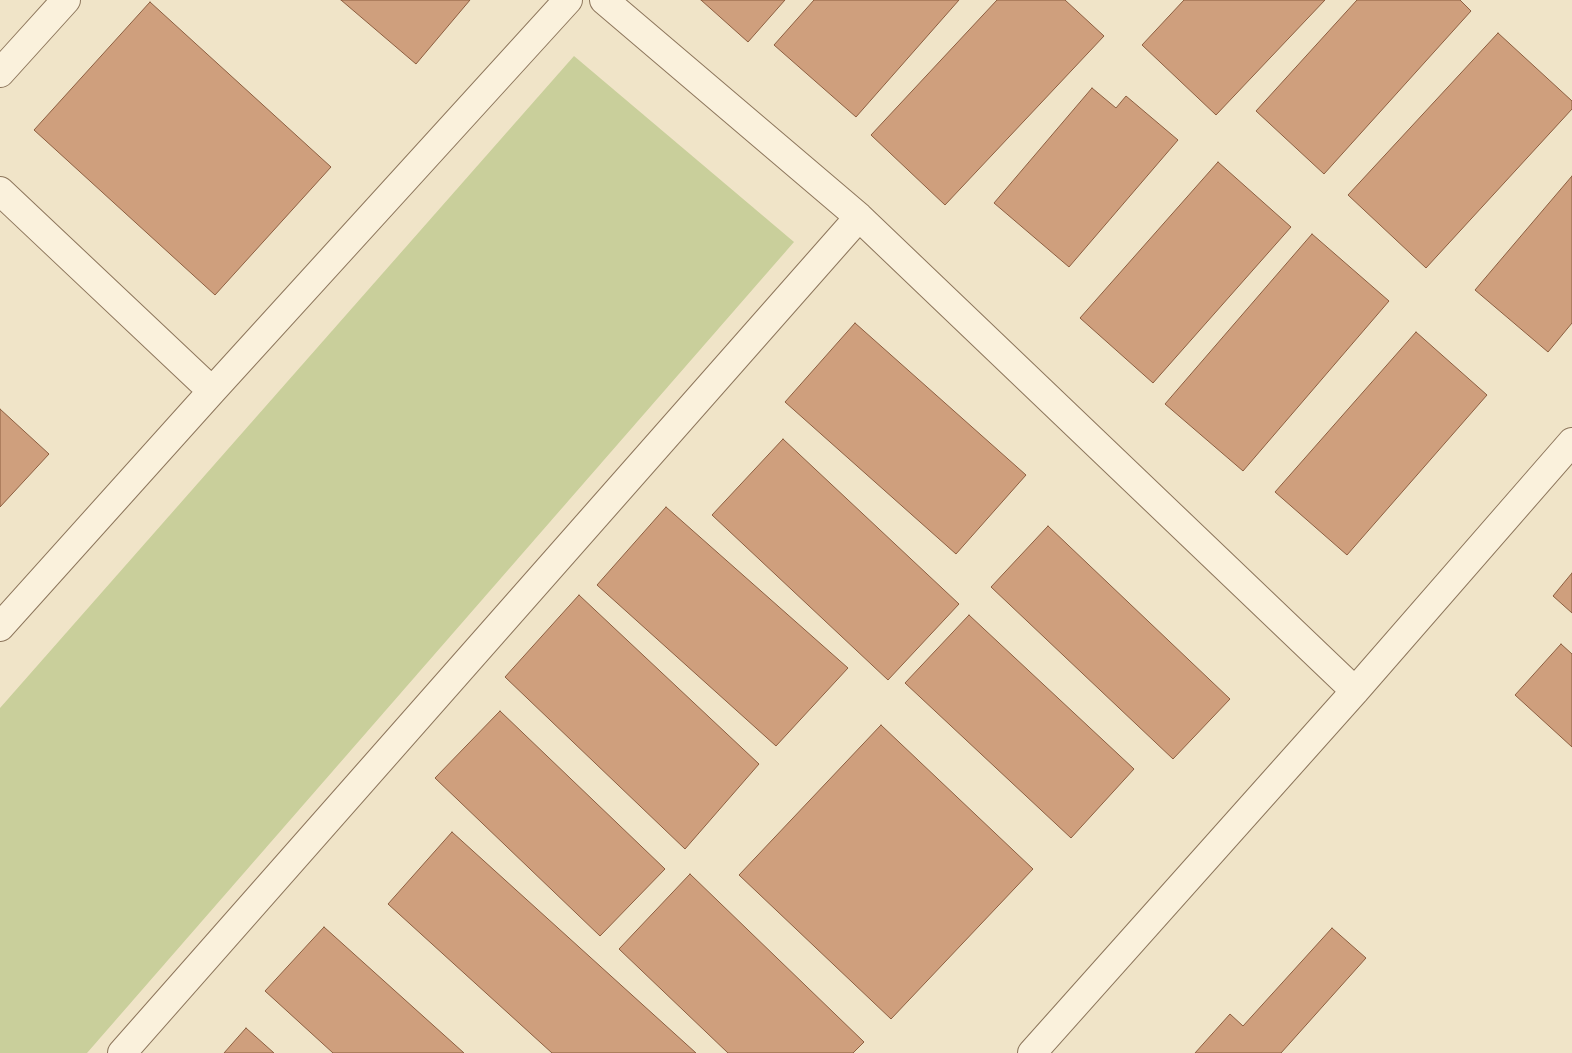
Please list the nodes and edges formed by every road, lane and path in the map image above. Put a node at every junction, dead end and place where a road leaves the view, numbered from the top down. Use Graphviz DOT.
graph roads {
  1 [pos="66,0"];
  2 [pos="568,0"];
  3 [pos="604,0"];
  4 [pos="0,73"];
  5 [pos="0,191"];
  6 [pos="859,217"];
  7 [pos="212,391"];
  8 [pos="1572,442"];
  9 [pos="0,627"];
  10 [pos="1355,691"];
  11 [pos="122,1053"];
  12 [pos="1032,1053"];
  1 -- 4 [label="lane"];
  2 -- 7 [label="lane"];
  3 -- 6 [label="lane"];
  5 -- 7 [label="lane"];
  6 -- 10 [label="lane"];
  6 -- 11 [label="lane"];
  7 -- 9 [label="lane"];
  8 -- 10 [label="lane"];
  10 -- 12 [label="lane"];
}
